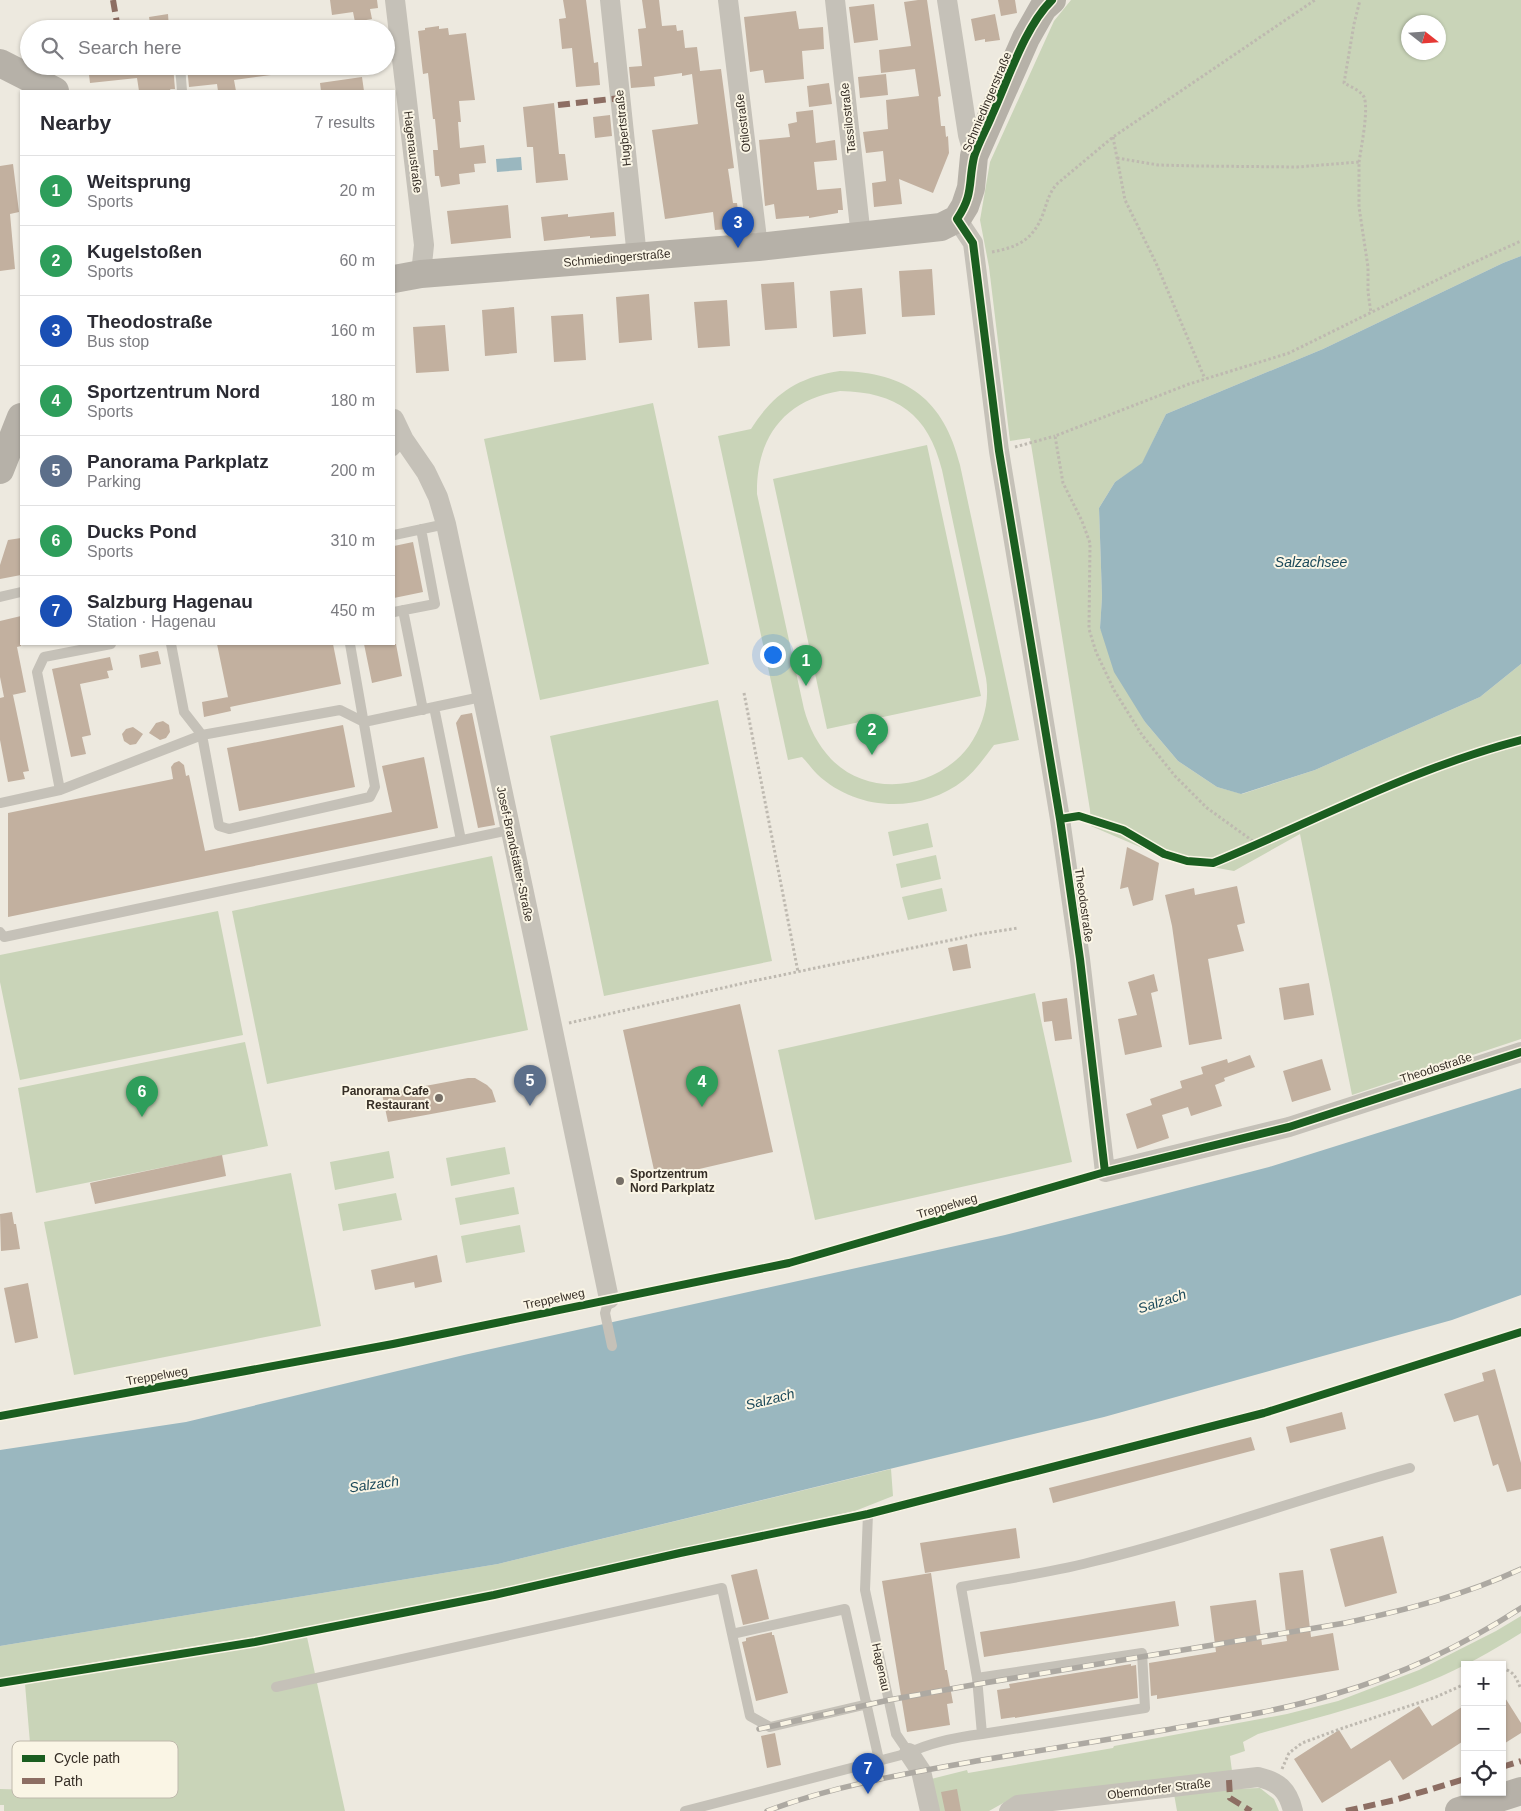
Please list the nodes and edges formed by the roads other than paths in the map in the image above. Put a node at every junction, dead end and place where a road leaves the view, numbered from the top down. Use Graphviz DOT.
graph roads {
  1 [pos="395,0"];
  2 [pos="610,0"];
  3 [pos="728,0"];
  4 [pos="835,0"];
  5 [pos="947,0"];
  6 [pos="1052,0"];
  7 [pos="0,64"];
  8 [pos="20,74"];
  9 [pos="22,75"];
  10 [pos="181,75"];
  11 [pos="53,90"];
  12 [pos="182,90"];
  13 [pos="974,156"];
  14 [pos="957,219"];
  15 [pos="861,237"];
  16 [pos="758,247"];
  17 [pos="637,257"];
  18 [pos="420,274"];
  19 [pos="395,279"];
  20 [pos="20,420"];
  21 [pos="395,424"];
  22 [pos="399,446"];
  23 [pos="0,470"];
  24 [pos="446,524"];
  25 [pos="421,529"];
  26 [pos="395,535"];
  27 [pos="20,592"];
  28 [pos="0,597"];
  29 [pos="398,611"];
  30 [pos="106,645"];
  31 [pos="171,645"];
  32 [pos="350,645"];
  33 [pos="482,697"];
  34 [pos="429,708"];
  35 [pos="364,722"];
  36 [pos="202,735"];
  37 [pos="60,790"];
  38 [pos="0,803"];
  39 [pos="510,830"];
  40 [pos="461,840"];
  41 [pos="0,932"];
  42 [pos="1521,1052"];
  43 [pos="1105,1172"];
  44 [pos="610,1299"];
  45 [pos="1521,1332"];
  46 [pos="612,1346"];
  47 [pos="0,1416"];
  48 [pos="1410,1468"];
  49 [pos="868,1514"];
  50 [pos="732,1634"];
  51 [pos="977,1678"];
  52 [pos="0,1683"];
  53 [pos="276,1686"];
  54 [pos="868,1704"];
  55 [pos="982,1734"];
  56 [pos="909,1754"];
  57 [pos="880,1760"];
  58 [pos="1521,1791"];
  59 [pos="722,1801"];
  60 [pos="685,1811"];
  61 [pos="708,1811"];
  62 [pos="930,1811"];
  63 [pos="1009,1811"];
  64 [pos="1293,1811"];
  65 [pos="1459,1811"];
  1 -- 18 [label="street, Hagenaustraße"];
  2 -- 17 [label="street, Hugbertstraße"];
  3 -- 16 [label="street, Otilostraße"];
  4 -- 15 [label="street, Tassilostraße"];
  5 -- 13 [label="street"];
  6 -- 13 [label="street, Schmiedingerstraße"];
  7 -- 8 [label="street"];
  9 -- 11 [label="street"];
  10 -- 12 [label="lane"];
  13 -- 14 [label="street, Schmiedingerstraße"];
  14 -- 15 [label="street, Schmiedingerstraße"];
  14 -- 43 [label="street, Theodostraße"];
  15 -- 16 [label="street, Schmiedingerstraße"];
  16 -- 17 [label="street, Schmiedingerstraße"];
  17 -- 18 [label="street, Schmiedingerstraße"];
  18 -- 19 [label="street, Schmiedingerstraße"];
  20 -- 23 [label="street"];
  21 -- 22 [label="street, Josef-Brandstätter-Straße"];
  22 -- 24 [label="street, Josef-Brandstätter-Straße"];
  24 -- 25 [label="lane"];
  24 -- 33 [label="street, Josef-Brandstätter-Straße"];
  25 -- 26 [label="lane"];
  25 -- 29 [label="lane"];
  27 -- 28 [label="lane"];
  29 -- 34 [label="lane"];
  30 -- 37 [label="lane"];
  31 -- 36 [label="lane"];
  32 -- 35 [label="lane"];
  33 -- 34 [label="lane"];
  33 -- 39 [label="street, Josef-Brandstätter-Straße"];
  34 -- 35 [label="lane"];
  34 -- 40 [label="lane"];
  35 -- 36 [label="lane"];
  35 -- 36 [label="lane"];
  36 -- 37 [label="lane"];
  37 -- 38 [label="lane"];
  39 -- 40 [label="lane"];
  39 -- 44 [label="street, Josef-Brandstätter-Straße"];
  40 -- 41 [label="lane"];
  42 -- 43 [label="street, Theodostraße"];
  43 -- 44 [label="lane, Treppelweg"];
  44 -- 46 [label="lane"];
  44 -- 47 [label="lane, Treppelweg"];
  45 -- 49 [label="lane"];
  48 -- 51 [label="lane"];
  49 -- 52 [label="lane"];
  49 -- 56 [label="lane, Hagenau"];
  50 -- 53 [label="lane"];
  50 -- 54 [label="lane"];
  50 -- 54 [label="lane"];
  51 -- 55 [label="lane"];
  51 -- 55 [label="lane"];
  54 -- 57 [label="lane"];
  55 -- 56 [label="lane"];
  56 -- 57 [label="lane"];
  56 -- 62 [label="street, Hagenau"];
  57 -- 59 [label="lane"];
  58 -- 65 [label="street"];
  59 -- 60 [label="lane"];
  59 -- 61 [label="lane"];
  63 -- 64 [label="street, Oberndorfer Straße"];
}
